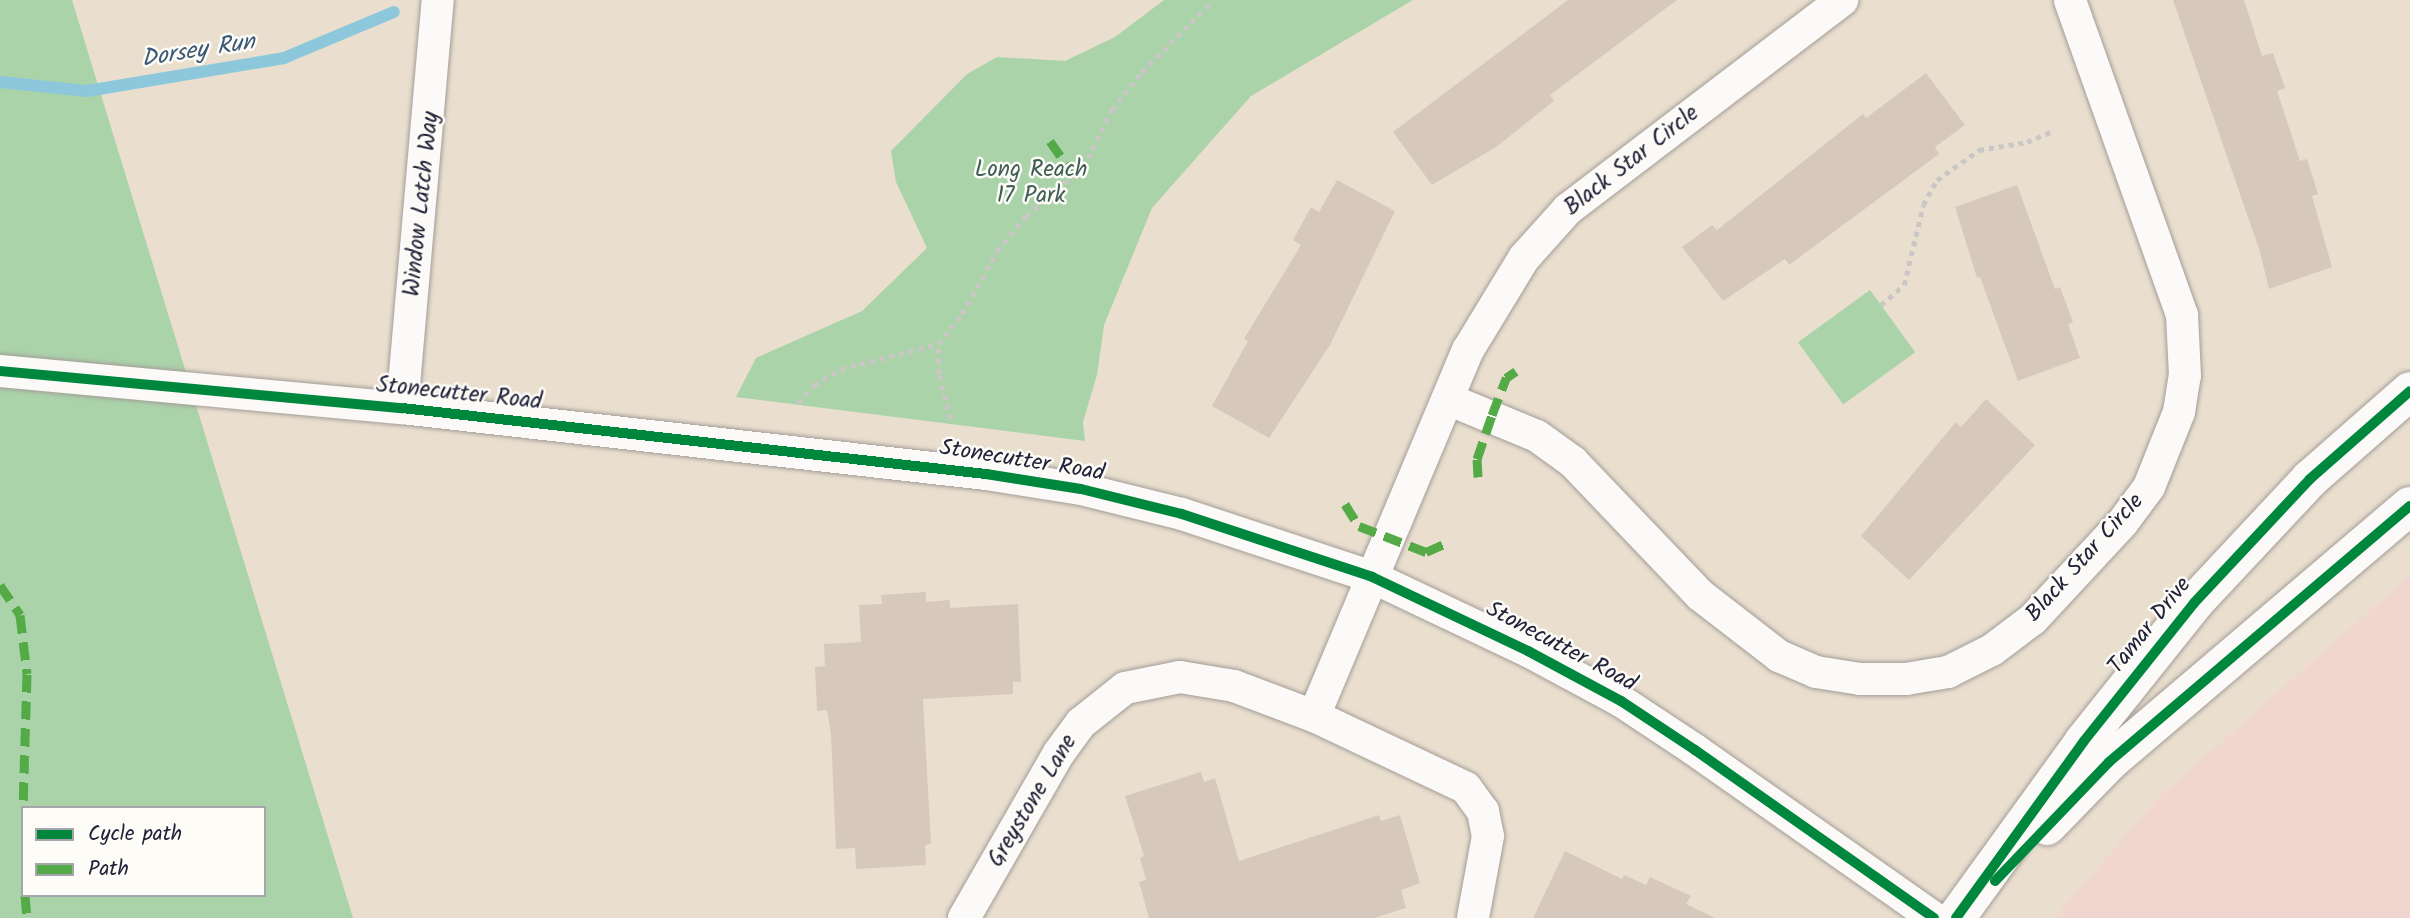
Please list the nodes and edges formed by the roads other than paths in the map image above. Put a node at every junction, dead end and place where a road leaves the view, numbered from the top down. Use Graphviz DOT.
graph roads {
  1 [pos="438,0"];
  2 [pos="1842,0"];
  3 [pos="2070,0"];
  4 [pos="0,372"];
  5 [pos="2410,391"];
  6 [pos="1450,400"];
  7 [pos="402,408"];
  8 [pos="2410,506"];
  9 [pos="1372,577"];
  10 [pos="1314,716"];
  11 [pos="964,918"];
  12 [pos="1473,918"];
  13 [pos="1934,918"];
  14 [pos="1958,918"];
  1 -- 7 [label="street, Window Latch Way"];
  2 -- 6 [label="street, Black Star Circle"];
  3 -- 6 [label="street, Black Star Circle"];
  4 -- 7 [label="street, Stonecutter Road"];
  5 -- 14 [label="street, Tamar Drive"];
  6 -- 9 [label="street, Black Star Circle"];
  7 -- 9 [label="street, Stonecutter Road"];
  8 -- 14 [label="street, Tamar Drive"];
  9 -- 10 [label="street"];
  9 -- 13 [label="street, Stonecutter Road"];
  10 -- 11 [label="street, Greystone Lane"];
  10 -- 12 [label="street, Greystone Lane"];
}
